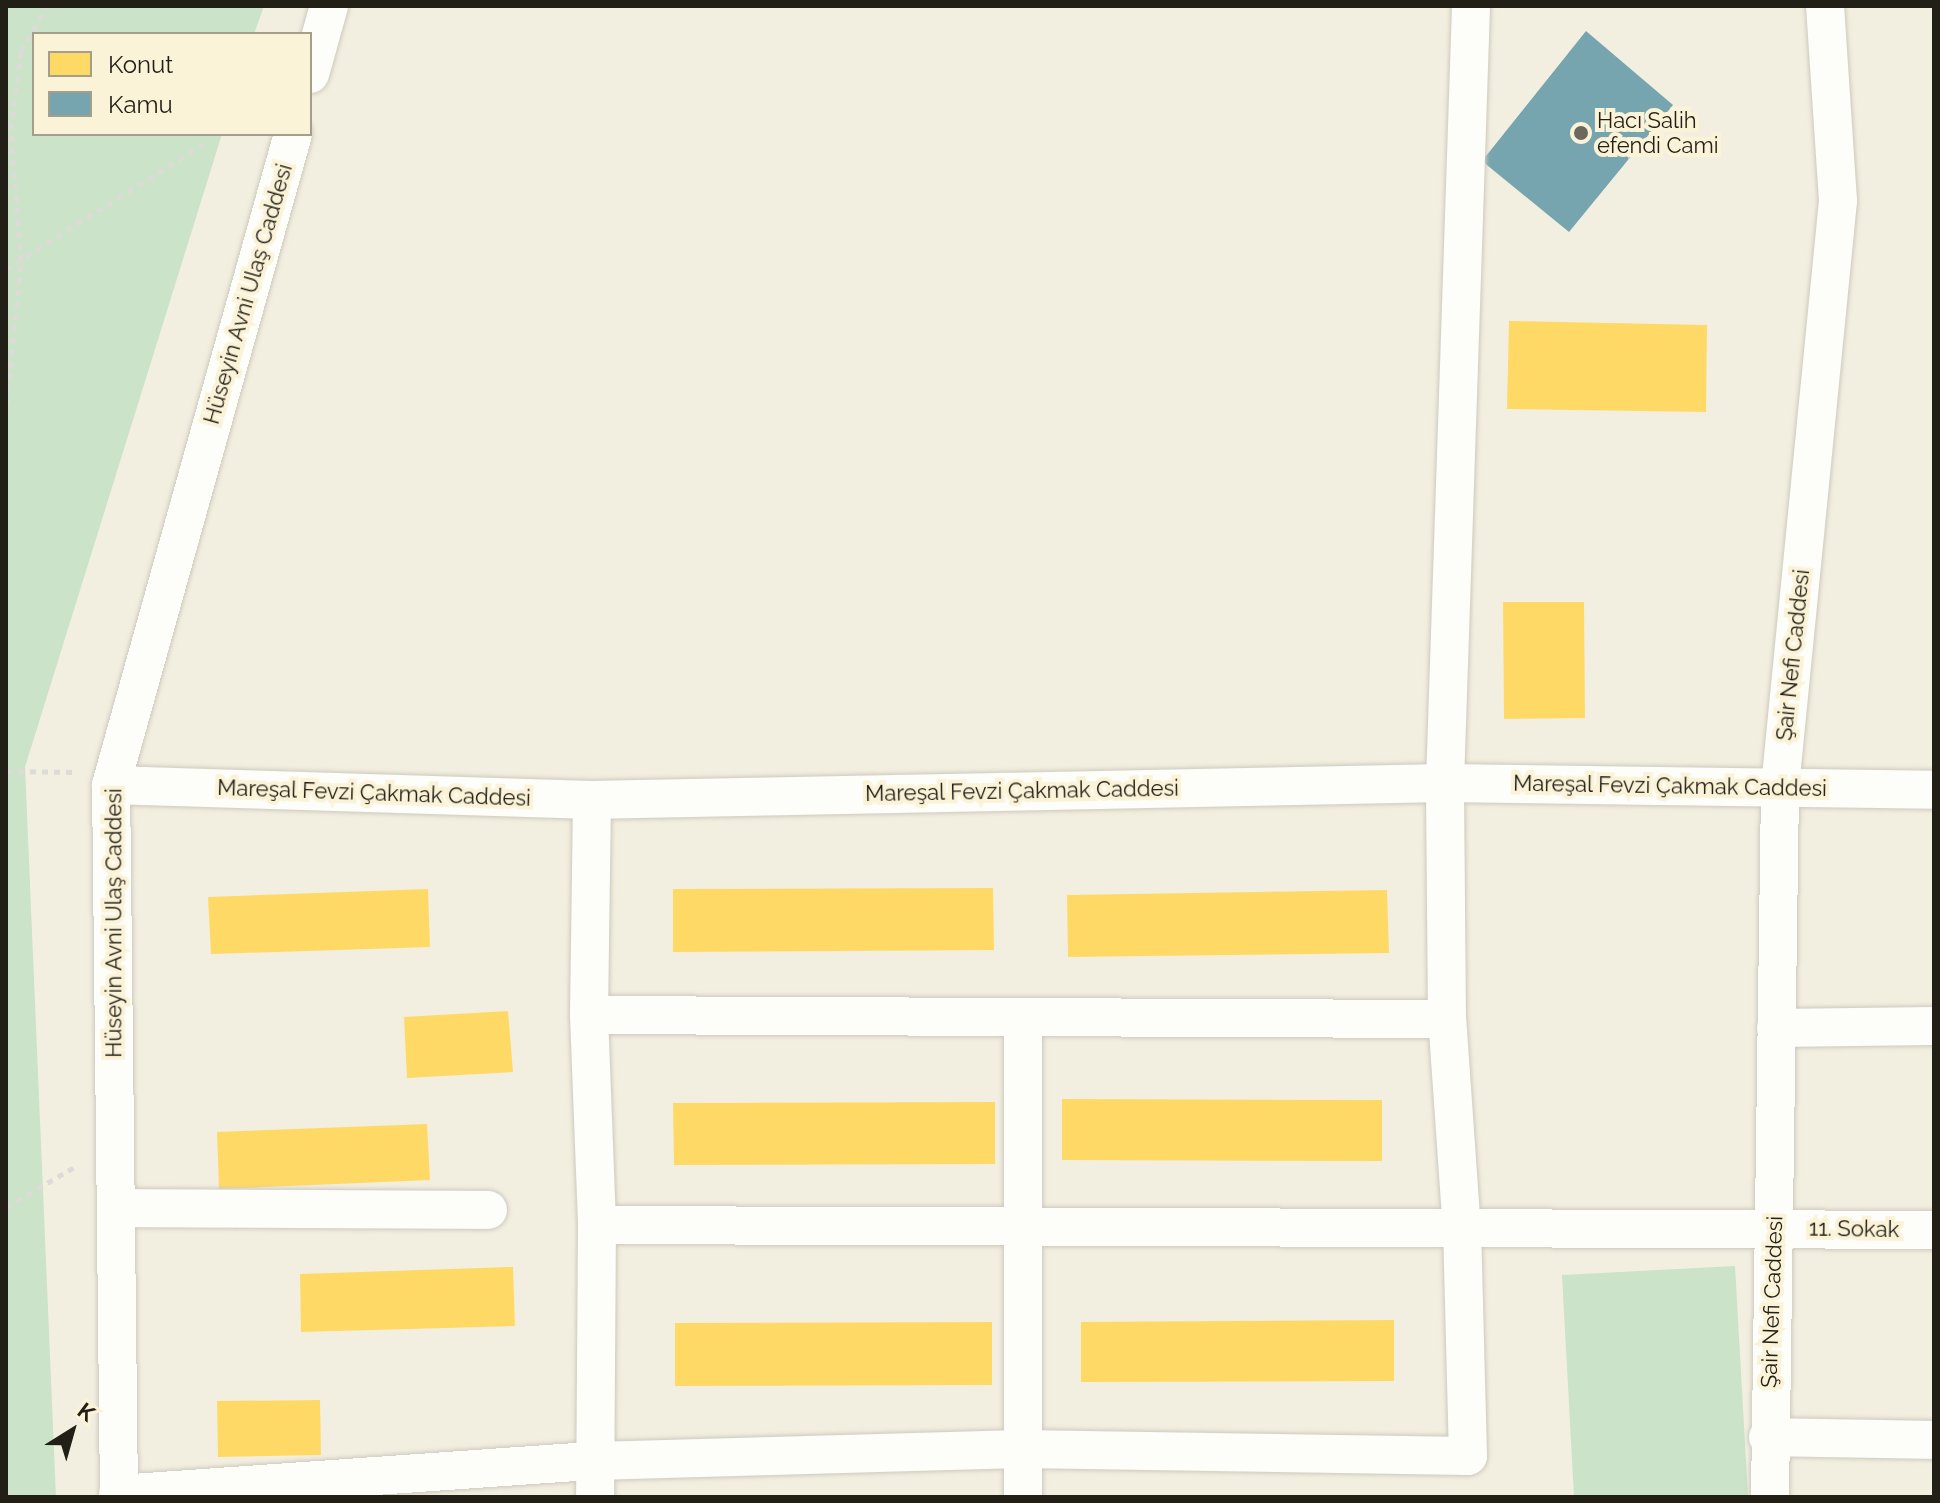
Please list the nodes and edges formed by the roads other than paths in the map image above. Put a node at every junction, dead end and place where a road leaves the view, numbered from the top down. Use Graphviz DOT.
graph roads {
  1 [pos="329,6"];
  2 [pos="1471,6"];
  3 [pos="1825,6"];
  4 [pos="312,67"];
  5 [pos="292,136"];
  6 [pos="1445,783"];
  7 [pos="111,785"];
  8 [pos="1780,787"];
  9 [pos="1934,790"];
  10 [pos="592,800"];
  11 [pos="589,1015"];
  12 [pos="1023,1019"];
  13 [pos="1447,1019"];
  14 [pos="1934,1026"];
  15 [pos="1776,1028"];
  16 [pos="116,1208"];
  17 [pos="488,1210"];
  18 [pos="597,1225"];
  19 [pos="1027,1226"];
  20 [pos="1774,1228"];
  21 [pos="1934,1230"];
  22 [pos="1462,1231"];
  23 [pos="1768,1437"];
  24 [pos="1934,1440"];
  25 [pos="1021,1449"];
  26 [pos="594,1479"];
  27 [pos="118,1496"];
  28 [pos="1023,1497"];
  29 [pos="1770,1497"];
  1 -- 4 [label="street"];
  2 -- 6 [label="street"];
  3 -- 8 [label="street, Şair Nefi Caddesi"];
  5 -- 7 [label="street, Hüseyin Avni Ulaş Caddesi"];
  6 -- 8 [label="street, Mareşal Fevzi Çakmak Caddesi"];
  6 -- 10 [label="street, Mareşal Fevzi Çakmak Caddesi"];
  6 -- 13 [label="street"];
  7 -- 10 [label="street, Mareşal Fevzi Çakmak Caddesi"];
  7 -- 16 [label="street, Hüseyin Avni Ulaş Caddesi"];
  8 -- 9 [label="street, Mareşal Fevzi Çakmak Caddesi"];
  8 -- 15 [label="street, Şair Nefi Caddesi"];
  10 -- 11 [label="street"];
  11 -- 12 [label="street"];
  11 -- 18 [label="street"];
  12 -- 13 [label="street"];
  12 -- 19 [label="street"];
  13 -- 22 [label="street"];
  14 -- 15 [label="street"];
  15 -- 20 [label="street, Şair Nefi Caddesi"];
  16 -- 17 [label="street"];
  16 -- 27 [label="street, Hüseyin Avni Ulaş Caddesi"];
  18 -- 19 [label="street, 11. Sokak"];
  18 -- 26 [label="street"];
  19 -- 22 [label="street, 11. Sokak"];
  19 -- 25 [label="street"];
  20 -- 21 [label="street, 11. Sokak"];
  20 -- 22 [label="street, 11. Sokak"];
  20 -- 23 [label="street, Şair Nefi Caddesi"];
  22 -- 25 [label="street"];
  23 -- 24 [label="street"];
  23 -- 29 [label="street, Şair Nefi Caddesi"];
  25 -- 26 [label="street"];
  25 -- 28 [label="street"];
  26 -- 27 [label="street"];
}
